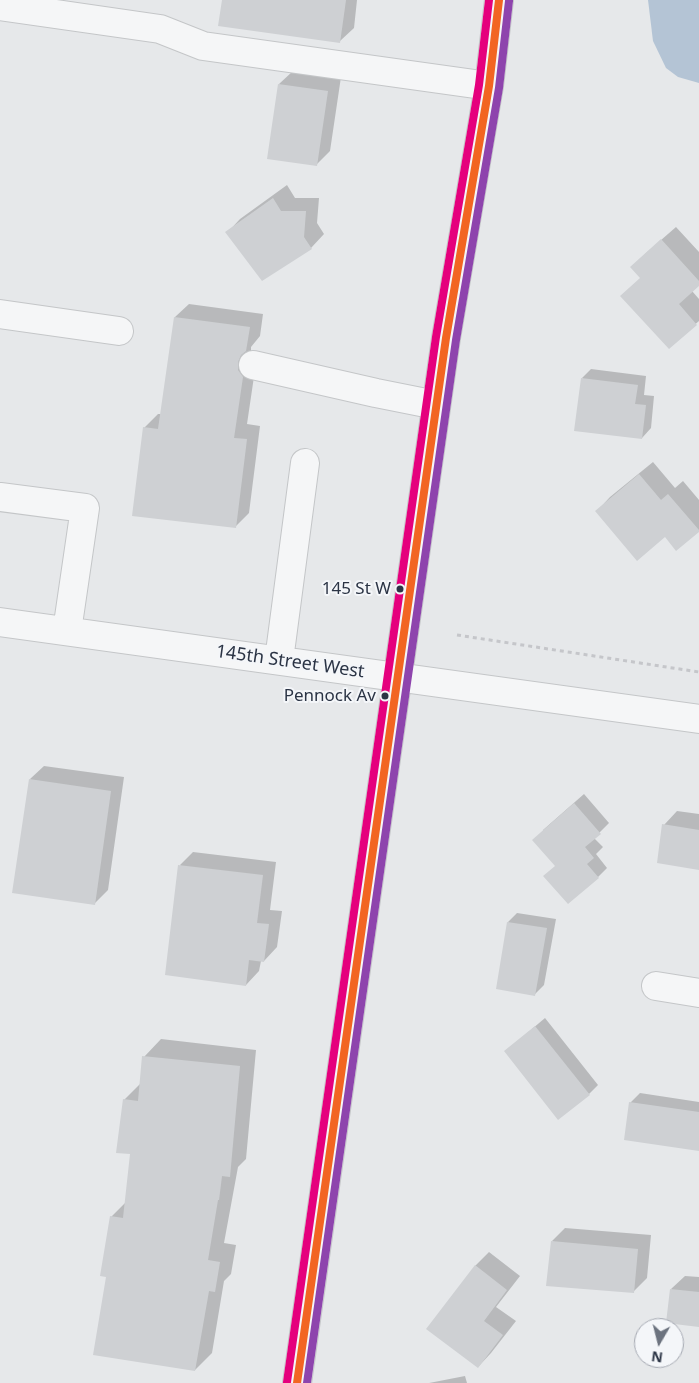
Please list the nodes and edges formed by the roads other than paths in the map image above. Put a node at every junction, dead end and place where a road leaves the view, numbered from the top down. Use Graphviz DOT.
graph roads {
  1 [pos="499,0"];
  2 [pos="0,6"];
  3 [pos="489,86"];
  4 [pos="0,314"];
  5 [pos="119,331"];
  6 [pos="253,365"];
  7 [pos="436,405"];
  8 [pos="305,462"];
  9 [pos="0,497"];
  10 [pos="0,622"];
  11 [pos="67,631"];
  12 [pos="279,660"];
  13 [pos="397,677"];
  14 [pos="699,719"];
  15 [pos="656,986"];
  16 [pos="699,992"];
  17 [pos="297,1383"];
  1 -- 3 [label="street"];
  2 -- 3 [label="street"];
  3 -- 7 [label="street"];
  4 -- 5 [label="street"];
  6 -- 7 [label="street"];
  7 -- 13 [label="street"];
  8 -- 12 [label="street"];
  9 -- 11 [label="street"];
  10 -- 11 [label="street, 145th Street West"];
  11 -- 12 [label="street, 145th Street West"];
  12 -- 13 [label="street, 145th Street West"];
  13 -- 14 [label="street, 145th Street West"];
  13 -- 17 [label="street"];
  15 -- 16 [label="street"];
}
